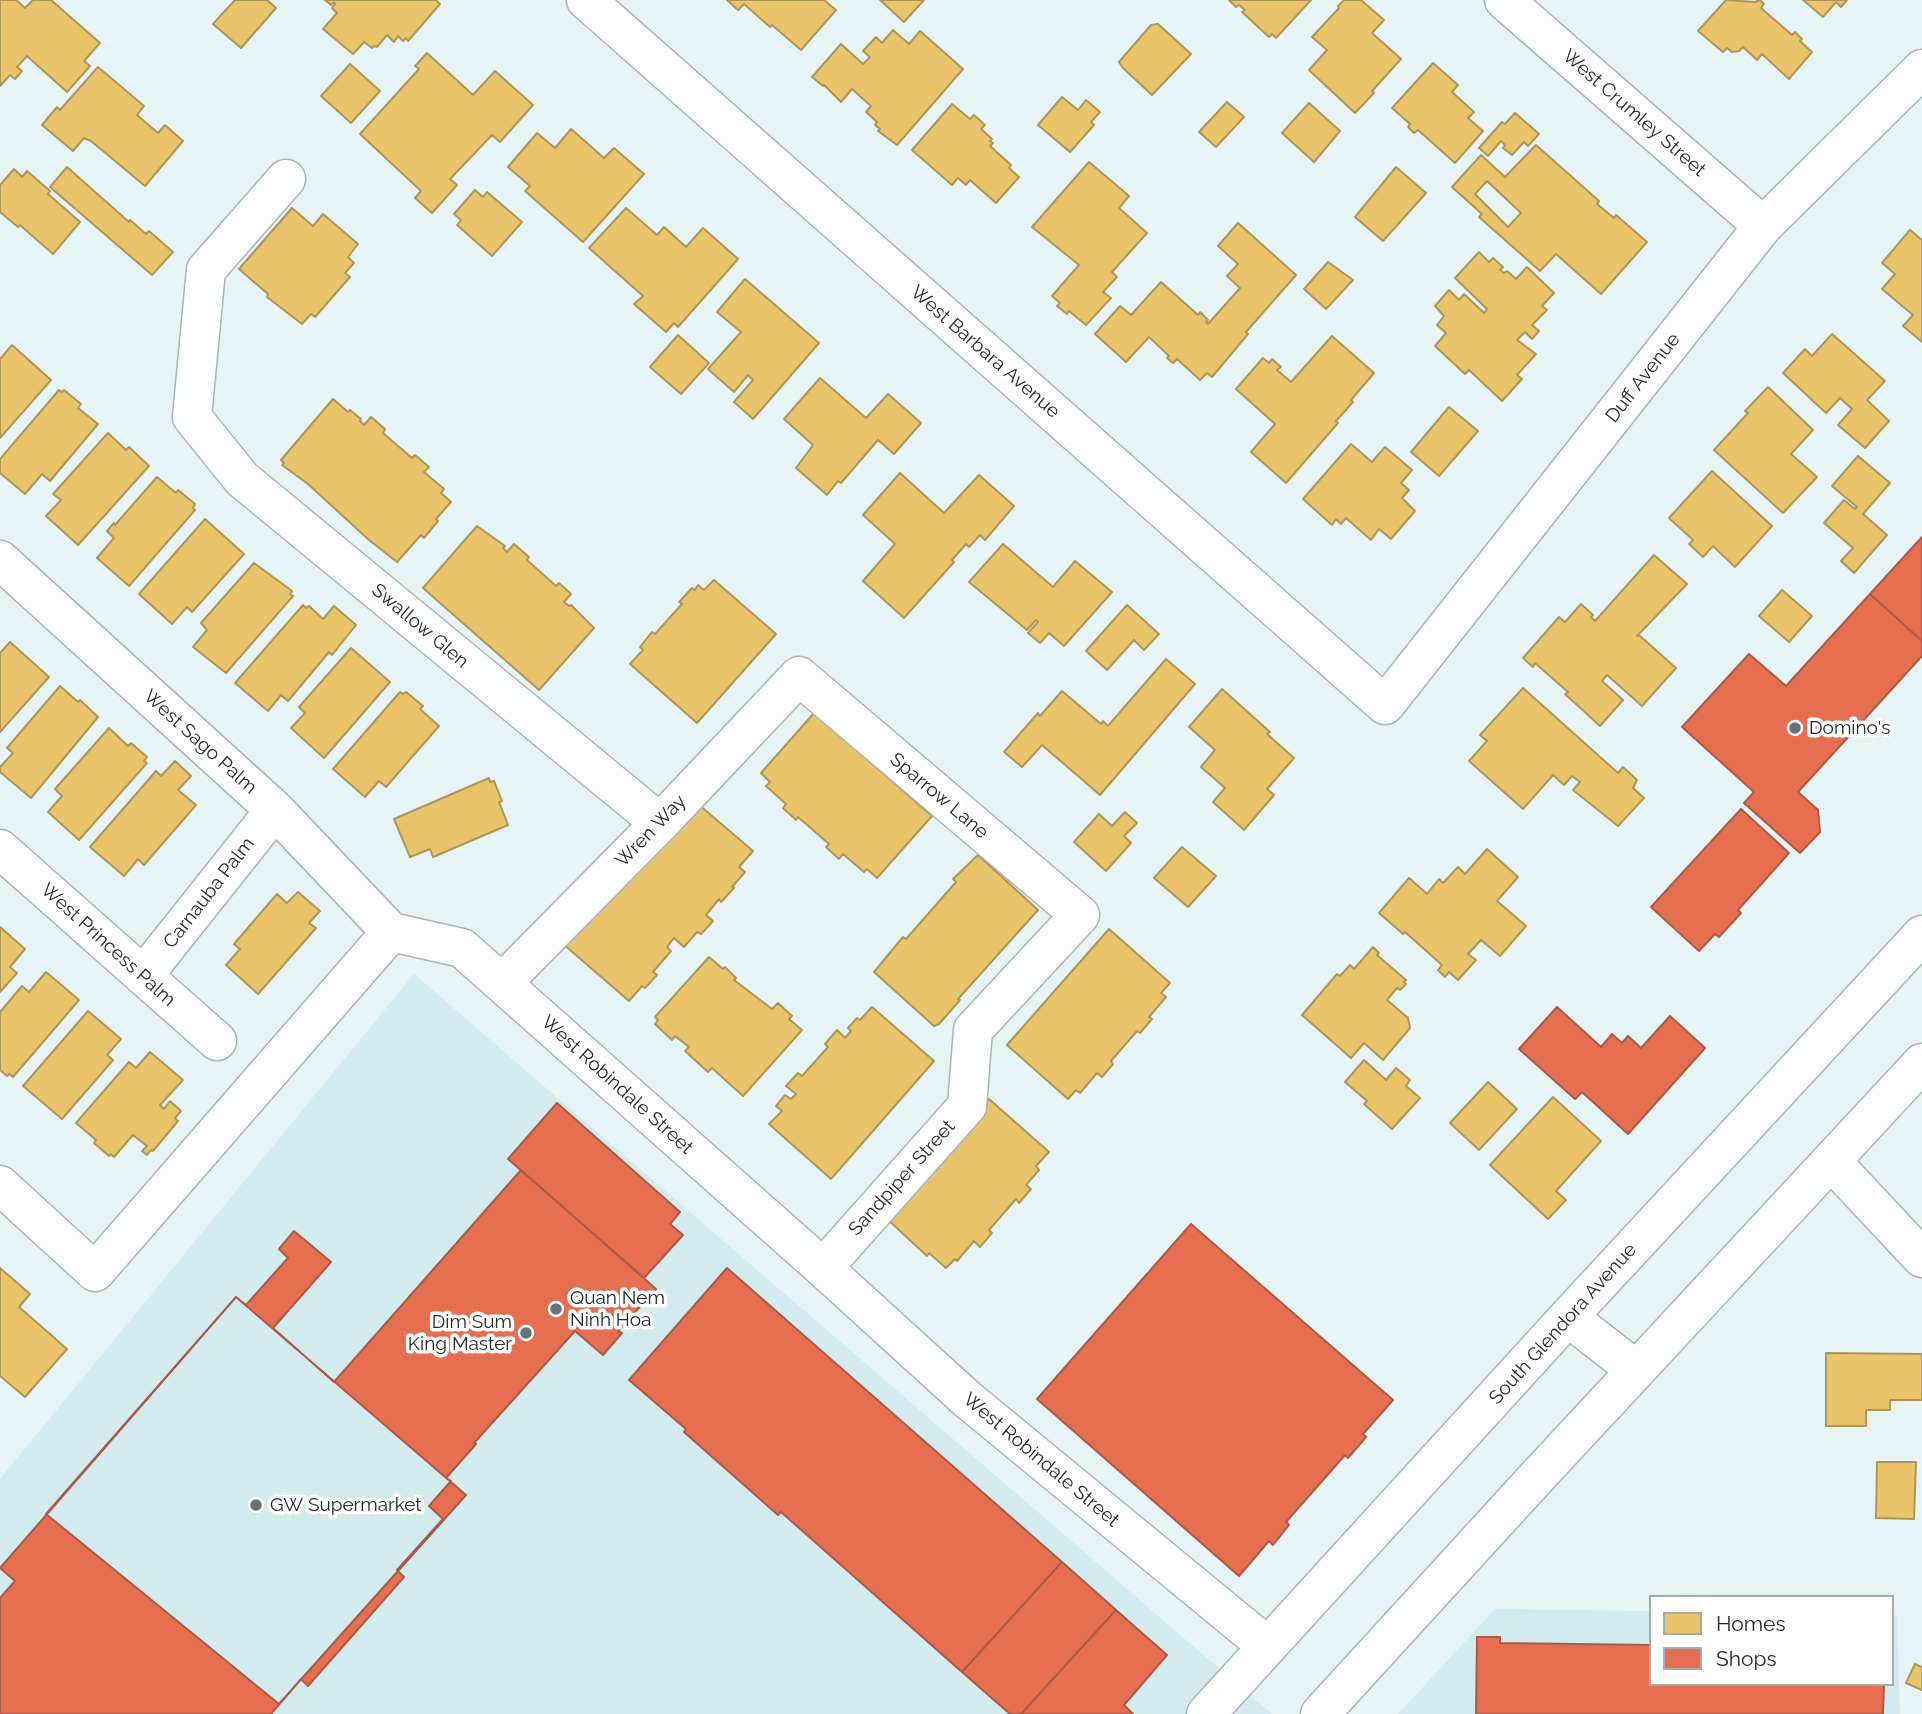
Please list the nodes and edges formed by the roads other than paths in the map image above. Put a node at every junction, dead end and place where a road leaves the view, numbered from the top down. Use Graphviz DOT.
graph roads {
  1 [pos="586,0"];
  2 [pos="1504,0"];
  3 [pos="1922,69"];
  4 [pos="286,179"];
  5 [pos="1763,226"];
  6 [pos="0,560"];
  7 [pos="799,676"];
  8 [pos="1385,705"];
  9 [pos="275,810"];
  10 [pos="660,823"];
  11 [pos="0,849"];
  12 [pos="1080,915"];
  13 [pos="391,932"];
  14 [pos="1922,935"];
  15 [pos="143,976"];
  16 [pos="502,983"];
  17 [pos="217,1041"];
  18 [pos="1922,1063"];
  19 [pos="1832,1162"];
  20 [pos="0,1185"];
  21 [pos="1922,1258"];
  22 [pos="823,1268"];
  23 [pos="1568,1317"];
  24 [pos="1636,1370"];
  25 [pos="1266,1646"];
  26 [pos="1206,1714"];
  27 [pos="1320,1714"];
  1 -- 8 [label="street, West Barbara Avenue"];
  2 -- 5 [label="street, West Crumley Street"];
  3 -- 5 [label="street, Duff Avenue"];
  4 -- 10 [label="street, Swallow Glen"];
  5 -- 8 [label="street, Duff Avenue"];
  6 -- 9 [label="street, West Sago Palm"];
  7 -- 10 [label="street, Wren Way"];
  7 -- 12 [label="street, Sparrow Lane"];
  9 -- 13 [label="street, West Sago Palm"];
  9 -- 15 [label="street, Carnauba Palm"];
  10 -- 16 [label="street, Wren Way"];
  11 -- 15 [label="street, West Princess Palm"];
  12 -- 22 [label="street, Sandpiper Street"];
  13 -- 16 [label="street, West Robindale Street"];
  13 -- 20 [label="street"];
  14 -- 23 [label="street, South Glendora Avenue"];
  15 -- 17 [label="street, West Princess Palm"];
  16 -- 22 [label="street, West Robindale Street"];
  18 -- 19 [label="street"];
  19 -- 21 [label="street"];
  19 -- 24 [label="street"];
  22 -- 25 [label="street, West Robindale Street"];
  23 -- 24 [label="street"];
  23 -- 25 [label="street, South Glendora Avenue"];
  24 -- 27 [label="street"];
  25 -- 26 [label="street, South Glendora Avenue"];
}
